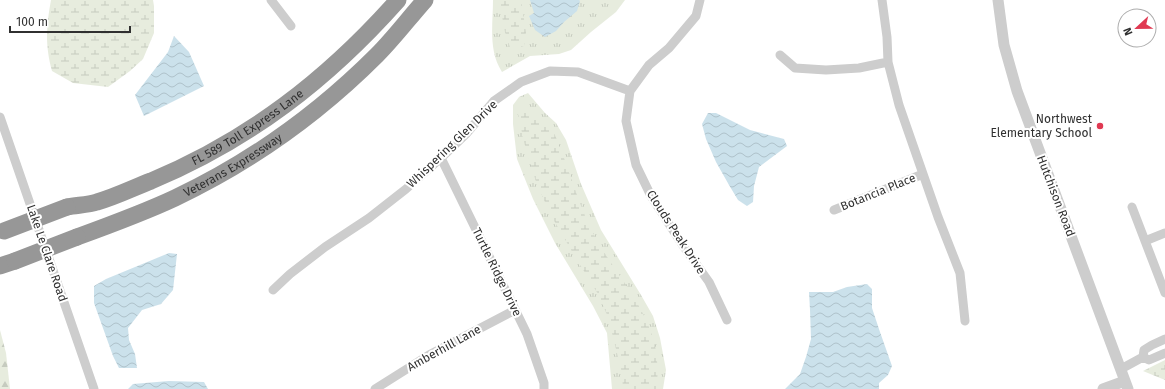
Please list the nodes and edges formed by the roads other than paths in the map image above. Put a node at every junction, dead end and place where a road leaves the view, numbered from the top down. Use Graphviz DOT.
graph roads {
  1 [pos="271,0"];
  2 [pos="384,0"];
  3 [pos="398,0"];
  4 [pos="425,0"];
  5 [pos="700,0"];
  6 [pos="882,0"];
  7 [pos="998,0"];
  8 [pos="291,26"];
  9 [pos="780,55"];
  10 [pos="888,62"];
  11 [pos="630,91"];
  12 [pos="0,117"];
  13 [pos="441,158"];
  14 [pos="923,174"];
  15 [pos="67,207"];
  16 [pos="1132,207"];
  17 [pos="834,210"];
  18 [pos="2,231"];
  19 [pos="1165,233"];
  20 [pos="1146,241"];
  21 [pos="8,264"];
  22 [pos="273,290"];
  23 [pos="1165,293"];
  24 [pos="515,310"];
  25 [pos="727,320"];
  26 [pos="965,320"];
  27 [pos="1165,339"];
  28 [pos="1152,345"];
  29 [pos="1161,355"];
  30 [pos="1143,357"];
  31 [pos="1121,369"];
  32 [pos="1127,385"];
  33 [pos="94,389"];
  34 [pos="375,389"];
  35 [pos="544,389"];
  36 [pos="1103,389"];
  1 -- 8 [label="street"];
  2 -- 15 [label="highway"];
  3 -- 15 [label="highway, FL 589 Toll Express Lane"];
  4 -- 21 [label="highway, Veterans Expressway, bridge"];
  5 -- 11 [label="street, Clouds Peak Drive"];
  6 -- 10 [label="street"];
  7 -- 31 [label="street, Hutchison Road"];
  9 -- 10 [label="street"];
  10 -- 14 [label="street"];
  11 -- 13 [label="street, Whispering Glen Drive"];
  11 -- 25 [label="street, Clouds Peak Drive"];
  12 -- 33 [label="street, Lake Le Clare Road"];
  13 -- 22 [label="street, Whispering Glen Drive"];
  13 -- 24 [label="street, Turtle Ridge Drive"];
  14 -- 17 [label="street, Botancia Place"];
  14 -- 26 [label="street"];
  15 -- 18 [label="highway, bridge"];
  16 -- 20 [label="street"];
  19 -- 20 [label="street"];
  20 -- 23 [label="street"];
  24 -- 34 [label="street, Amberhill Lane"];
  24 -- 35 [label="street, Turtle Ridge Drive"];
  27 -- 28 [label="street"];
  28 -- 29 [label="street"];
  28 -- 30 [label="street"];
  29 -- 30 [label="street"];
  30 -- 31 [label="street"];
  31 -- 32 [label="street, Hutchison Road"];
  32 -- 36 [label="street"];
}
